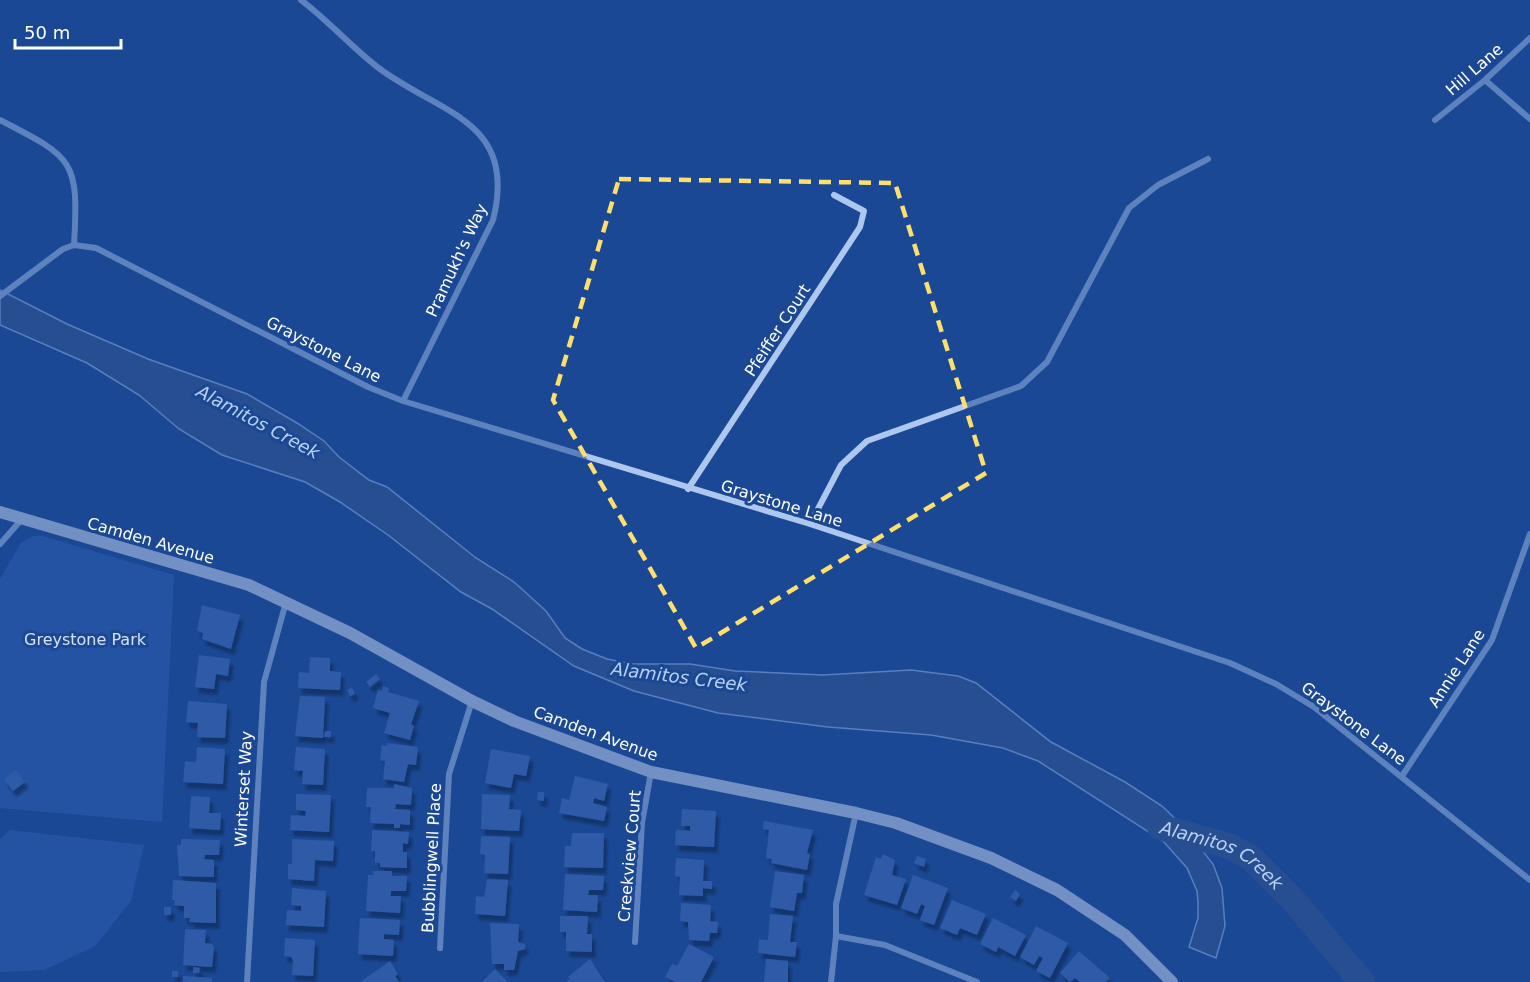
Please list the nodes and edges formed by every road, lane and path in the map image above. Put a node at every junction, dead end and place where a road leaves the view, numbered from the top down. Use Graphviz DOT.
graph roads {
  1 [pos="301,0"];
  2 [pos="1530,38"];
  3 [pos="1485,80"];
  4 [pos="1530,119"];
  5 [pos="0,120"];
  6 [pos="1435,120"];
  7 [pos="1208,159"];
  8 [pos="834,195"];
  9 [pos="74,245"];
  10 [pos="0,296"];
  11 [pos="403,401"];
  12 [pos="688,489"];
  13 [pos="0,512"];
  14 [pos="22,519"];
  15 [pos="810,524"];
  16 [pos="1530,534"];
  17 [pos="0,544"];
  18 [pos="286,601"];
  19 [pos="472,701"];
  20 [pos="651,772"];
  21 [pos="1402,776"];
  22 [pos="856,813"];
  23 [pos="1530,880"];
  24 [pos="836,936"];
  25 [pos="634,942"];
  26 [pos="440,948"];
  27 [pos="247,982"];
  28 [pos="831,982"];
  29 [pos="978,982"];
  30 [pos="1172,982"];
  1 -- 11 [label="street, Pramukh's Way"];
  2 -- 3 [label="street, Hill Lane"];
  3 -- 4 [label="street"];
  3 -- 6 [label="street, Hill Lane"];
  5 -- 9 [label="street"];
  7 -- 15 [label="street"];
  8 -- 12 [label="street, Pfeiffer Court"];
  9 -- 10 [label="street"];
  9 -- 11 [label="street, Graystone Lane"];
  11 -- 12 [label="street, Graystone Lane"];
  12 -- 15 [label="street, Graystone Lane"];
  13 -- 14 [label="street, Camden Avenue"];
  14 -- 17 [label="street"];
  14 -- 18 [label="street, Camden Avenue"];
  15 -- 21 [label="street, Graystone Lane"];
  16 -- 21 [label="street, Annie Lane"];
  18 -- 19 [label="street, Camden Avenue"];
  18 -- 27 [label="street, Winterset Way"];
  19 -- 20 [label="street, Camden Avenue"];
  19 -- 26 [label="street, Bubblingwell Place"];
  20 -- 22 [label="street, Camden Avenue"];
  20 -- 25 [label="street, Creekview Court"];
  21 -- 23 [label="street, Graystone Lane"];
  22 -- 24 [label="street"];
  22 -- 30 [label="street, Camden Avenue"];
  24 -- 28 [label="street"];
  24 -- 29 [label="street"];
}
